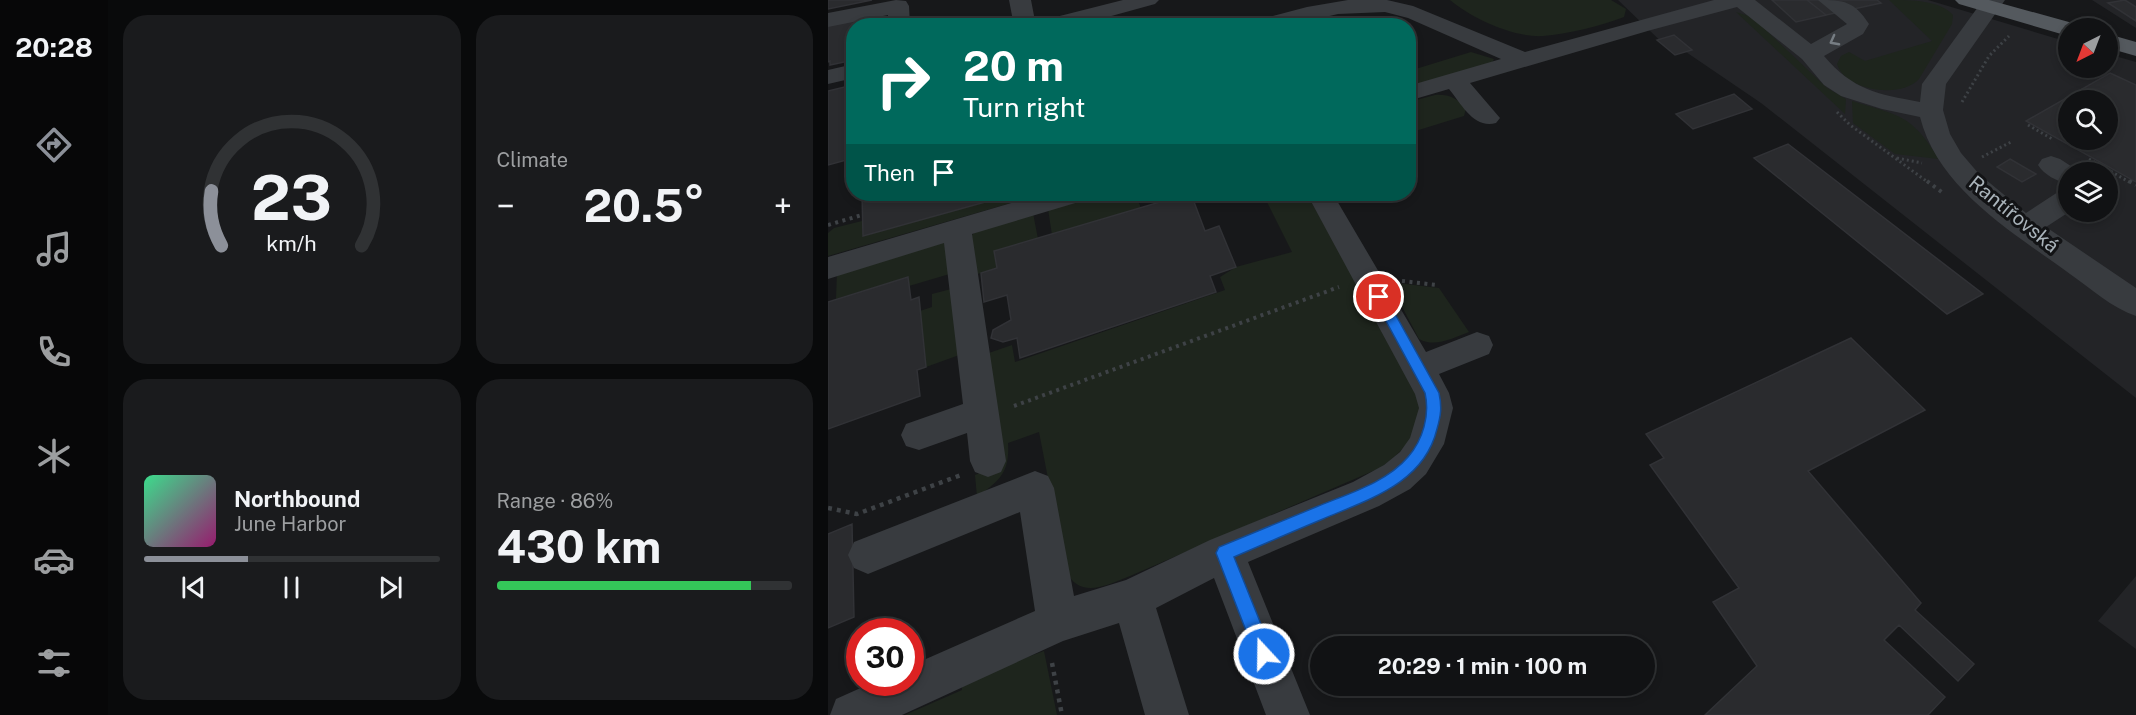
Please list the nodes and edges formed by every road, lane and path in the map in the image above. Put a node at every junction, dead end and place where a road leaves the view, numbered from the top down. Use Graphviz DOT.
graph roads {
  1 [pos="1020,0"];
  2 [pos="1741,0"];
  3 [pos="1829,0"];
  4 [pos="1966,0"];
  5 [pos="1138,1"];
  6 [pos="1992,3"];
  7 [pos="899,18"];
  8 [pos="1023,18"];
  9 [pos="1077,18"];
  10 [pos="1293,18"];
  11 [pos="828,20"];
  12 [pos="2058,26"];
  13 [pos="2015,34"];
  14 [pos="2118,44"];
  15 [pos="2136,49"];
  16 [pos="1810,54"];
  17 [pos="1523,60"];
  18 [pos="846,73"];
  19 [pos="828,77"];
  20 [pos="1454,80"];
  21 [pos="1416,92"];
  22 [pos="1960,107"];
  23 [pos="1931,111"];
  24 [pos="1487,117"];
  25 [pos="1850,125"];
  26 [pos="1974,153"];
  27 [pos="1894,158"];
  28 [pos="1980,158"];
  29 [pos="1925,163"];
  30 [pos="1939,190"];
  31 [pos="1049,201"];
  32 [pos="1324,201"];
  33 [pos="2058,206"];
  34 [pos="862,215"];
  35 [pos="828,225"];
  36 [pos="2026,228"];
  37 [pos="957,229"];
  38 [pos="828,268"];
  39 [pos="1367,277"];
  40 [pos="2136,304"];
  41 [pos="1477,345"];
  42 [pos="1420,368"];
  43 [pos="994,411"];
  44 [pos="919,435"];
  45 [pos="988,461"];
  46 [pos="828,508"];
  47 [pos="1224,553"];
  48 [pos="868,555"];
  49 [pos="1132,598"];
  50 [pos="1058,621"];
  51 [pos="852,715"];
  52 [pos="1167,715"];
  53 [pos="1288,715"];
  1 -- 8 [label="street"];
  2 -- 16 [label="street"];
  2 -- 17 [label="street"];
  3 -- 16 [label="street, one-way"];
  4 -- 6 [label="main road"];
  5 -- 9 [label="street"];
  6 -- 12 [label="main road"];
  6 -- 23 [label="street, Rantířovská"];
  7 -- 11 [label="street"];
  10 -- 17 [label="street"];
  13 -- 22 [label="path"];
  14 -- 15 [label="main road"];
  16 -- 23 [label="street"];
  17 -- 20 [label="street"];
  18 -- 19 [label="street"];
  20 -- 21 [label="street"];
  20 -- 24 [label="street"];
  23 -- 36 [label="street, Rantířovská"];
  25 -- 27 [label="path"];
  26 -- 28 [label="path"];
  27 -- 29 [label="path"];
  27 -- 30 [label="path"];
  31 -- 37 [label="street"];
  32 -- 39 [label="street"];
  33 -- 36 [label="street"];
  34 -- 35 [label="path"];
  36 -- 40 [label="street, Rantířovská"];
  37 -- 38 [label="street"];
  37 -- 43 [label="street"];
  39 -- 42 [label="street"];
  39 -- 43 [label="path"];
  41 -- 42 [label="street"];
  42 -- 47 [label="street"];
  43 -- 44 [label="street"];
  43 -- 45 [label="street"];
  45 -- 46 [label="path"];
  47 -- 49 [label="street"];
  47 -- 53 [label="street"];
  48 -- 50 [label="street"];
  49 -- 50 [label="street"];
  49 -- 52 [label="street"];
  50 -- 51 [label="street"];
}
